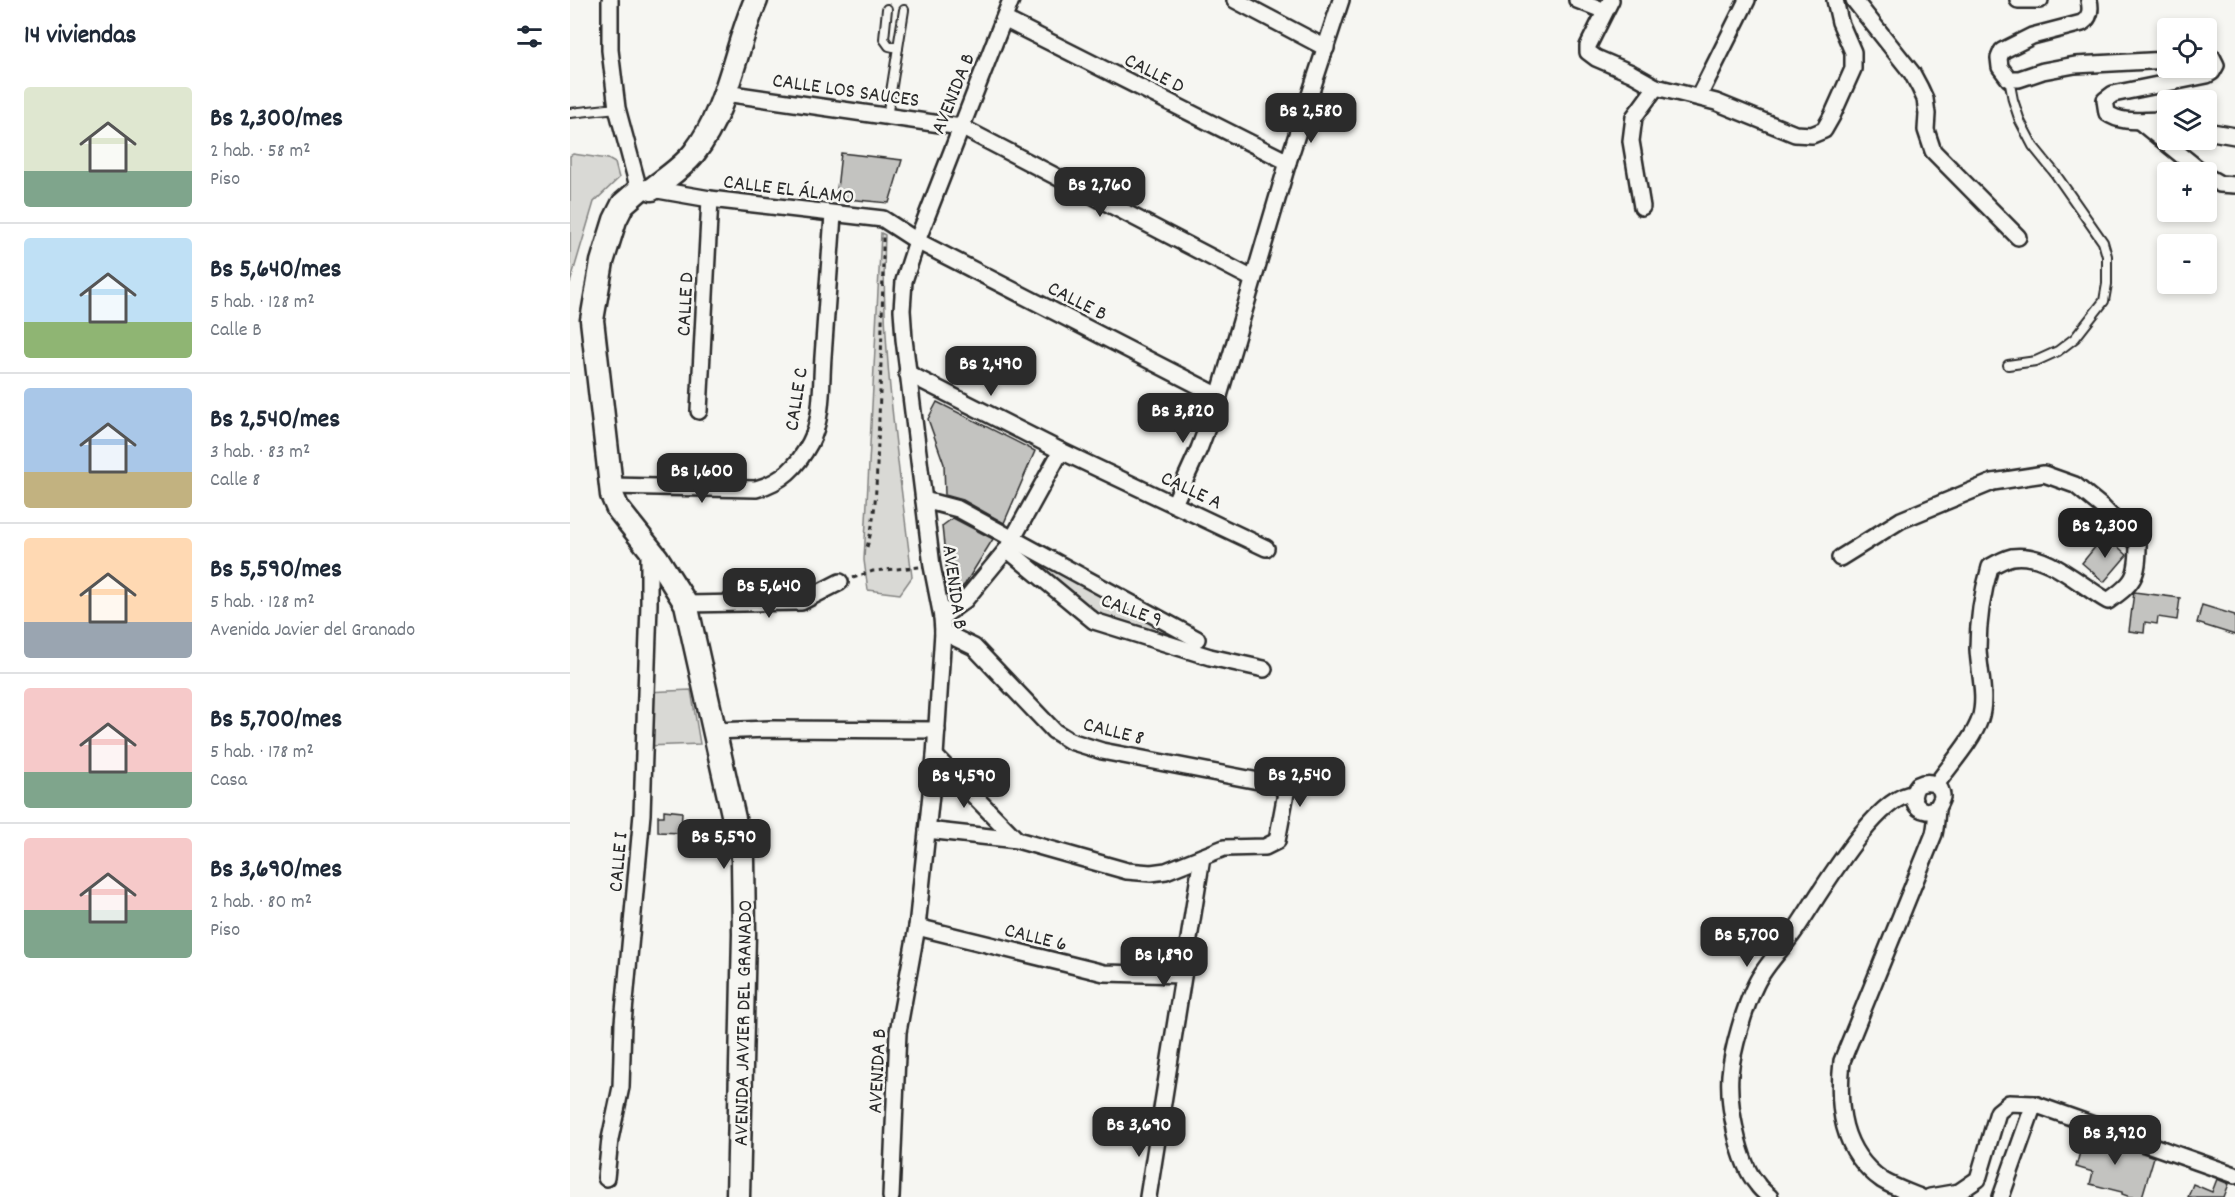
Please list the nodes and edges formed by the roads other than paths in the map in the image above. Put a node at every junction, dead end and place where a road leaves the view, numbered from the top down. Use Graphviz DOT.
graph roads {
  1 [pos="610,0"];
  2 [pos="756,0"];
  3 [pos="1011,0"];
  4 [pos="1235,0"];
  5 [pos="1341,0"];
  6 [pos="1577,0"];
  7 [pos="1747,0"];
  8 [pos="1835,0"];
  9 [pos="1854,0"];
  10 [pos="2018,0"];
  11 [pos="2040,0"];
  12 [pos="2088,0"];
  13 [pos="1608,6"];
  14 [pos="887,9"];
  15 [pos="904,10"];
  16 [pos="1004,19"];
  17 [pos="898,48"];
  18 [pos="1326,48"];
  19 [pos="2157,61"];
  20 [pos="2192,78"];
  21 [pos="2009,79"];
  22 [pos="1656,87"];
  23 [pos="725,93"];
  24 [pos="1699,96"];
  25 [pos="617,108"];
  26 [pos="570,113"];
  27 [pos="887,117"];
  28 [pos="2139,121"];
  29 [pos="2157,121"];
  30 [pos="961,127"];
  31 [pos="2217,133"];
  32 [pos="2235,136"];
  33 [pos="1288,162"];
  34 [pos="2190,162"];
  35 [pos="2217,182"];
  36 [pos="2235,185"];
  37 [pos="645,189"];
  38 [pos="710,200"];
  39 [pos="1642,207"];
  40 [pos="833,215"];
  41 [pos="2019,237"];
  42 [pos="917,241"];
  43 [pos="1253,279"];
  44 [pos="2008,365"];
  45 [pos="907,373"];
  46 [pos="1219,396"];
  47 [pos="699,411"];
  48 [pos="1061,451"];
  49 [pos="610,486"];
  50 [pos="924,500"];
  51 [pos="1174,504"];
  52 [pos="1010,544"];
  53 [pos="649,548"];
  54 [pos="1266,548"];
  55 [pos="1840,558"];
  56 [pos="840,582"];
  57 [pos="686,604"];
  58 [pos="943,624"];
  59 [pos="1197,639"];
  60 [pos="1264,669"];
  61 [pos="937,730"];
  62 [pos="713,731"];
  63 [pos="935,756"];
  64 [pos="1936,785"];
  65 [pos="1913,794"];
  66 [pos="1937,808"];
  67 [pos="927,830"];
  68 [pos="1017,840"];
  69 [pos="1202,857"];
  70 [pos="917,927"];
  71 [pos="1183,975"];
  72 [pos="2034,1104"];
  73 [pos="2235,1175"];
  74 [pos="606,1178"];
  75 [pos="738,1197"];
  76 [pos="891,1197"];
  77 [pos="1149,1197"];
  78 [pos="1770,1197"];
  79 [pos="1920,1197"];
  80 [pos="1930,1197"];
  81 [pos="2001,1197"];
  1 -- 25 [label="street"];
  2 -- 23 [label="street, AVENIDA JAVIER DEL GRANADO"];
  3 -- 16 [label="street, AVENIDA B"];
  4 -- 18 [label="street"];
  5 -- 18 [label="street"];
  6 -- 13 [label="street"];
  7 -- 24 [label="street"];
  8 -- 24 [label="street"];
  9 -- 41 [label="street"];
  10 -- 11 [label="street"];
  12 -- 21 [label="street"];
  13 -- 22 [label="street"];
  14 -- 17 [label="lane"];
  15 -- 17 [label="lane"];
  16 -- 30 [label="street, AVENIDA B"];
  16 -- 33 [label="street, CALLE D"];
  17 -- 27 [label="lane"];
  18 -- 33 [label="street"];
  19 -- 21 [label="street"];
  20 -- 28 [label="street"];
  21 -- 44 [label="lane"];
  22 -- 24 [label="street"];
  22 -- 39 [label="street"];
  23 -- 27 [label="street, CALLE LOS SAUCES"];
  23 -- 37 [label="street, AVENIDA JAVIER DEL GRANADO"];
  25 -- 26 [label="lane"];
  25 -- 37 [label="street"];
  27 -- 30 [label="street, CALLE LOS SAUCES"];
  28 -- 29 [label="street"];
  28 -- 34 [label="street"];
  30 -- 42 [label="street, AVENIDA B"];
  30 -- 43 [label="street"];
  31 -- 32 [label="street"];
  33 -- 43 [label="street"];
  35 -- 36 [label="street"];
  37 -- 38 [label="street, CALLE EL ÁLAMO"];
  37 -- 49 [label="street, AVENIDA JAVIER DEL GRANADO"];
  38 -- 40 [label="street, CALLE EL ÁLAMO"];
  38 -- 47 [label="street, CALLE D"];
  40 -- 42 [label="street, CALLE EL ÁLAMO"];
  40 -- 49 [label="street, CALLE C"];
  42 -- 45 [label="street, AVENIDA B"];
  42 -- 46 [label="street, CALLE B"];
  43 -- 46 [label="street"];
  45 -- 48 [label="street, CALLE A"];
  45 -- 50 [label="street, AVENIDA B"];
  46 -- 51 [label="street"];
  48 -- 51 [label="street, CALLE A"];
  48 -- 52 [label="street"];
  49 -- 53 [label="street, AVENIDA JAVIER DEL GRANADO"];
  50 -- 52 [label="street"];
  50 -- 58 [label="street, AVENIDA B"];
  51 -- 54 [label="street, CALLE A"];
  52 -- 58 [label="street"];
  52 -- 59 [label="street"];
  52 -- 60 [label="street, CALLE 9"];
  53 -- 57 [label="street, AVENIDA JAVIER DEL GRANADO"];
  53 -- 74 [label="street, CALLE I"];
  55 -- 64 [label="street"];
  56 -- 57 [label="street"];
  57 -- 62 [label="street, AVENIDA JAVIER DEL GRANADO"];
  58 -- 61 [label="street, AVENIDA B"];
  58 -- 69 [label="street, CALLE 8"];
  61 -- 62 [label="street"];
  61 -- 63 [label="street, AVENIDA B"];
  62 -- 75 [label="street, AVENIDA JAVIER DEL GRANADO"];
  63 -- 67 [label="street, AVENIDA B"];
  63 -- 68 [label="street"];
  64 -- 65 [label="street"];
  64 -- 66 [label="street"];
  65 -- 66 [label="street"];
  65 -- 78 [label="street"];
  66 -- 79 [label="street"];
  67 -- 68 [label="street"];
  67 -- 70 [label="street, AVENIDA B"];
  68 -- 69 [label="street"];
  69 -- 71 [label="street"];
  70 -- 71 [label="street, CALLE 6"];
  70 -- 76 [label="street, AVENIDA B"];
  71 -- 77 [label="street"];
  72 -- 73 [label="street"];
  72 -- 80 [label="street"];
  72 -- 81 [label="street"];
}
